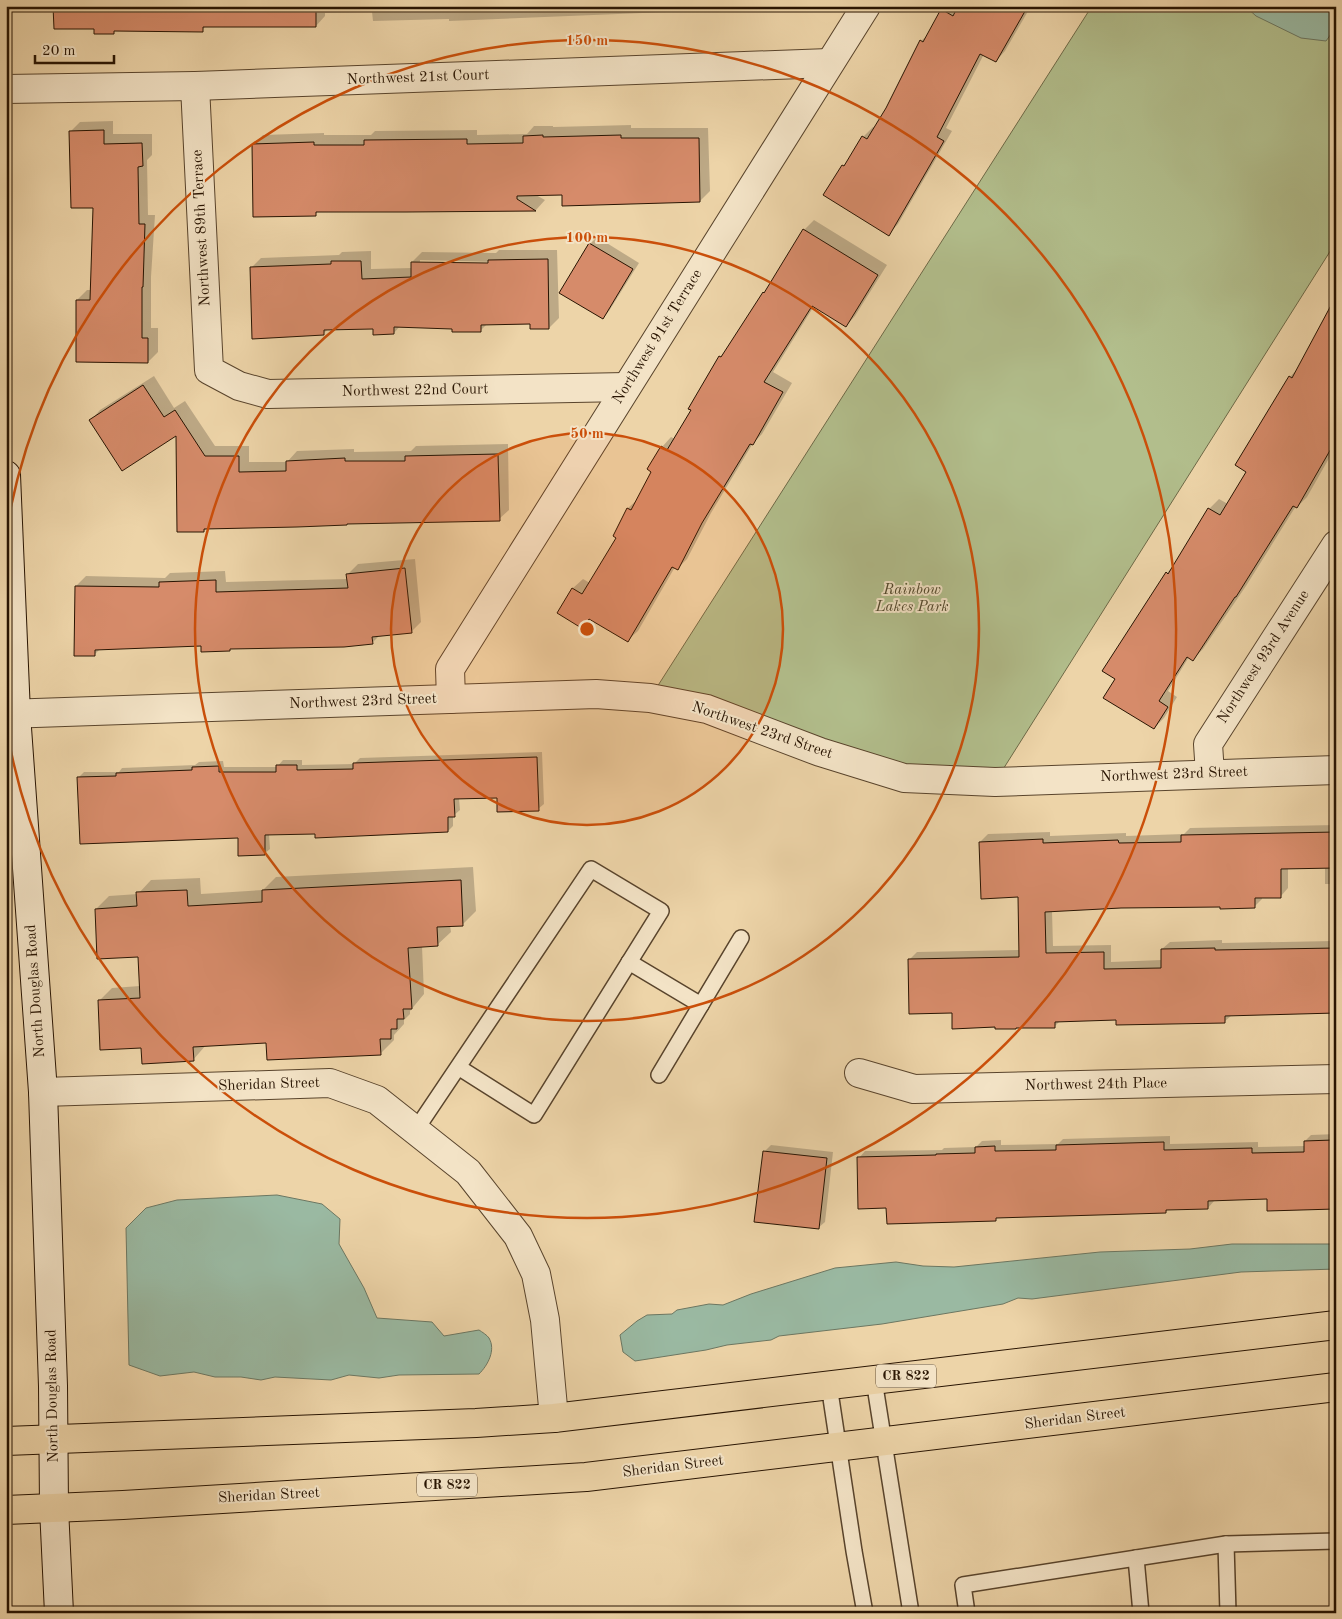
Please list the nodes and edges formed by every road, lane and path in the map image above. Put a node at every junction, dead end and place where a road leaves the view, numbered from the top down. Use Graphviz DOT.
graph roads {
  1 [pos="866,6"];
  2 [pos="829,63"];
  3 [pos="195,86"];
  4 [pos="6,89"];
  5 [pos="209,370"];
  6 [pos="626,387"];
  7 [pos="6,475"];
  8 [pos="1336,545"];
  9 [pos="451,699"];
  10 [pos="11,714"];
  11 [pos="1336,770"];
  12 [pos="1210,774"];
  13 [pos="741,938"];
  14 [pos="629,962"];
  15 [pos="701,1006"];
  16 [pos="458,1067"];
  17 [pos="859,1073"];
  18 [pos="659,1075"];
  19 [pos="1336,1079"];
  20 [pos="43,1092"];
  21 [pos="415,1131"];
  22 [pos="1336,1325"];
  23 [pos="874,1380"];
  24 [pos="829,1386"];
  25 [pos="1336,1387"];
  26 [pos="554,1418"];
  27 [pos="54,1439"];
  28 [pos="6,1441"];
  29 [pos="883,1442"];
  30 [pos="839,1447"];
  31 [pos="54,1508"];
  32 [pos="6,1510"];
  33 [pos="1336,1541"];
  34 [pos="1226,1544"];
  35 [pos="1136,1558"];
  36 [pos="59,1613"];
  37 [pos="865,1613"];
  38 [pos="911,1613"];
  39 [pos="966,1613"];
  40 [pos="1141,1613"];
  41 [pos="1228,1613"];
  1 -- 2 [label="street, Northwest 91st Terrace"];
  2 -- 3 [label="street, Northwest 21st Court"];
  2 -- 6 [label="street, Northwest 91st Terrace"];
  3 -- 4 [label="street, Northwest 21st Court"];
  3 -- 5 [label="street, Northwest 89th Terrace"];
  5 -- 6 [label="street, Northwest 22nd Court"];
  6 -- 9 [label="street, Northwest 91st Terrace"];
  7 -- 10 [label="street, North Douglas Road"];
  8 -- 12 [label="street, Northwest 93rd Avenue"];
  9 -- 10 [label="street, Northwest 23rd Street"];
  9 -- 12 [label="street, Northwest 23rd Street"];
  10 -- 20 [label="street, North Douglas Road"];
  11 -- 12 [label="street, Northwest 23rd Street"];
  13 -- 15 [label="lane"];
  14 -- 15 [label="lane"];
  14 -- 16 [label="lane"];
  14 -- 16 [label="lane"];
  15 -- 18 [label="lane"];
  16 -- 21 [label="lane"];
  17 -- 19 [label="street, Northwest 24th Place"];
  20 -- 21 [label="street, Sheridan Street"];
  20 -- 27 [label="street, North Douglas Road"];
  21 -- 26 [label="street, Sheridan Street"];
  22 -- 23 [label="main road, CR 822"];
  23 -- 24 [label="main road, CR 822"];
  23 -- 29 [label="lane"];
  24 -- 26 [label="main road, CR 822"];
  24 -- 30 [label="lane"];
  25 -- 29 [label="main road, Sheridan Street / CR 822"];
  26 -- 27 [label="main road, CR 822"];
  27 -- 28 [label="main road, CR 822"];
  27 -- 31 [label="street, North Douglas Road"];
  29 -- 30 [label="main road, Sheridan Street / CR 822"];
  29 -- 38 [label="lane"];
  30 -- 31 [label="main road, Sheridan Street / CR 822"];
  30 -- 37 [label="lane"];
  31 -- 32 [label="main road, Sheridan Street / CR 822"];
  31 -- 36 [label="street, North Douglas Road"];
  33 -- 34 [label="lane"];
  34 -- 35 [label="lane"];
  34 -- 41 [label="lane"];
  35 -- 39 [label="lane"];
  35 -- 40 [label="lane"];
}
